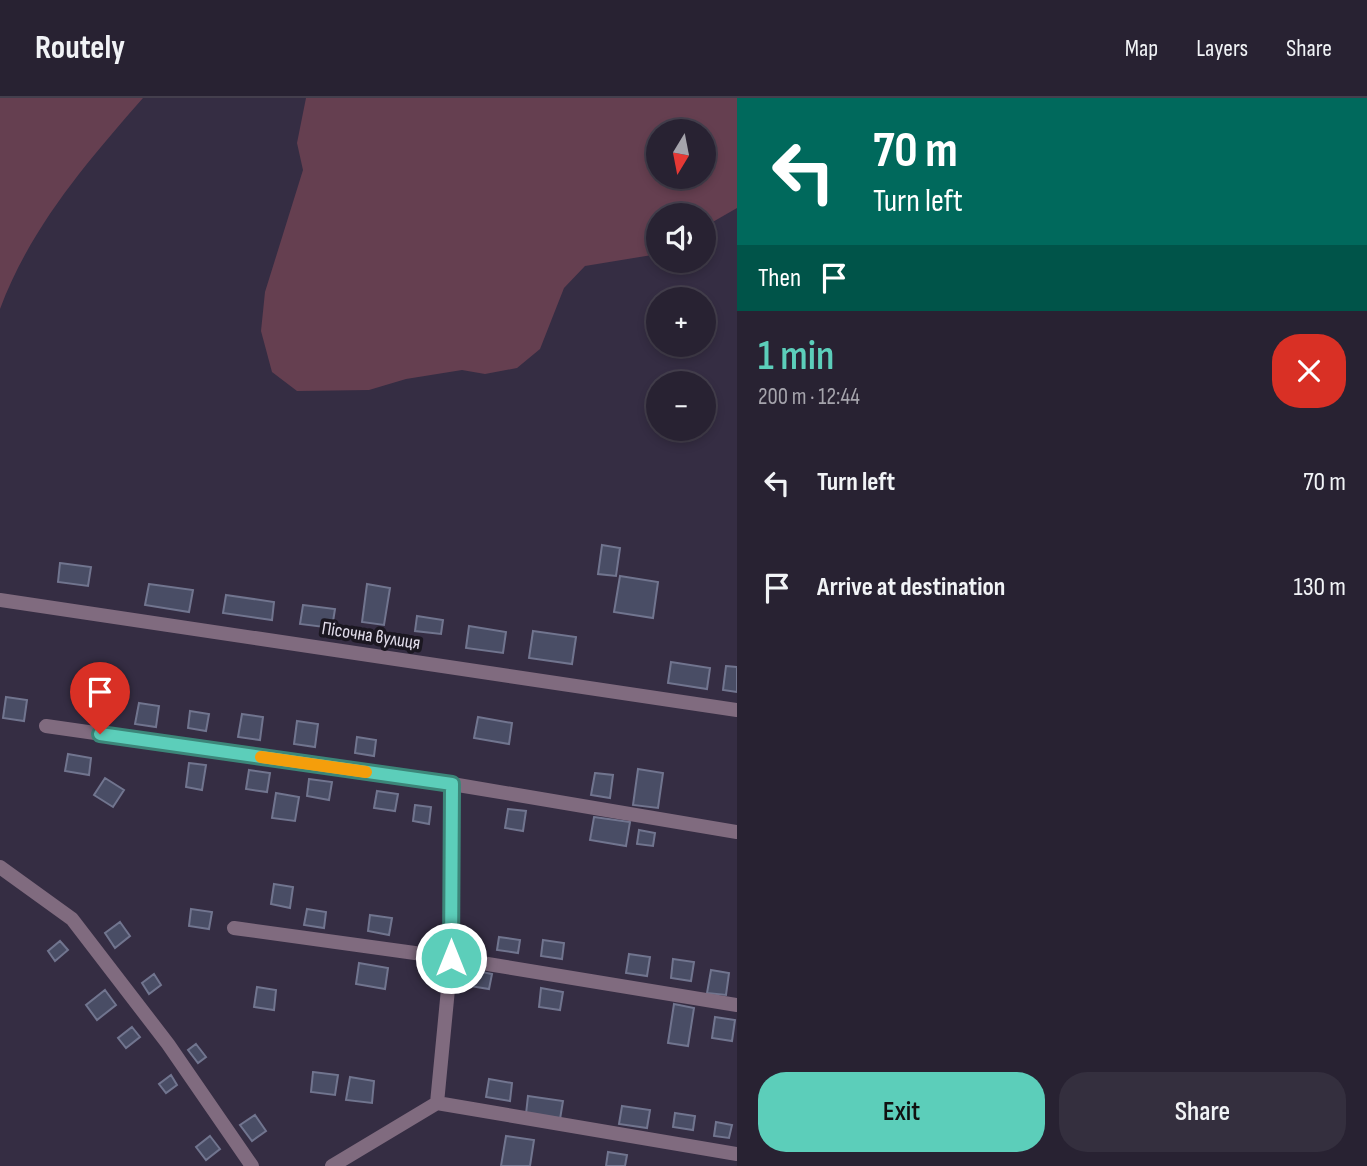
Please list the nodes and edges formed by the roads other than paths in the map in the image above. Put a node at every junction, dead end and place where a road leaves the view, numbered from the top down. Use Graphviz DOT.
graph roads {
  1 [pos="0,600"];
  2 [pos="737,710"];
  3 [pos="46,726"];
  4 [pos="452,784"];
  5 [pos="737,832"];
  6 [pos="0,867"];
  7 [pos="234,928"];
  8 [pos="451,958"];
  9 [pos="737,1005"];
  10 [pos="436,1103"];
  11 [pos="737,1154"];
  12 [pos="252,1166"];
  13 [pos="332,1166"];
  1 -- 2 [label="street, Пісочна вулиця"];
  3 -- 4 [label="street"];
  4 -- 5 [label="street"];
  4 -- 8 [label="street"];
  6 -- 12 [label="street"];
  7 -- 8 [label="street"];
  8 -- 9 [label="street"];
  8 -- 10 [label="street"];
  10 -- 11 [label="street"];
  10 -- 13 [label="street"];
}
